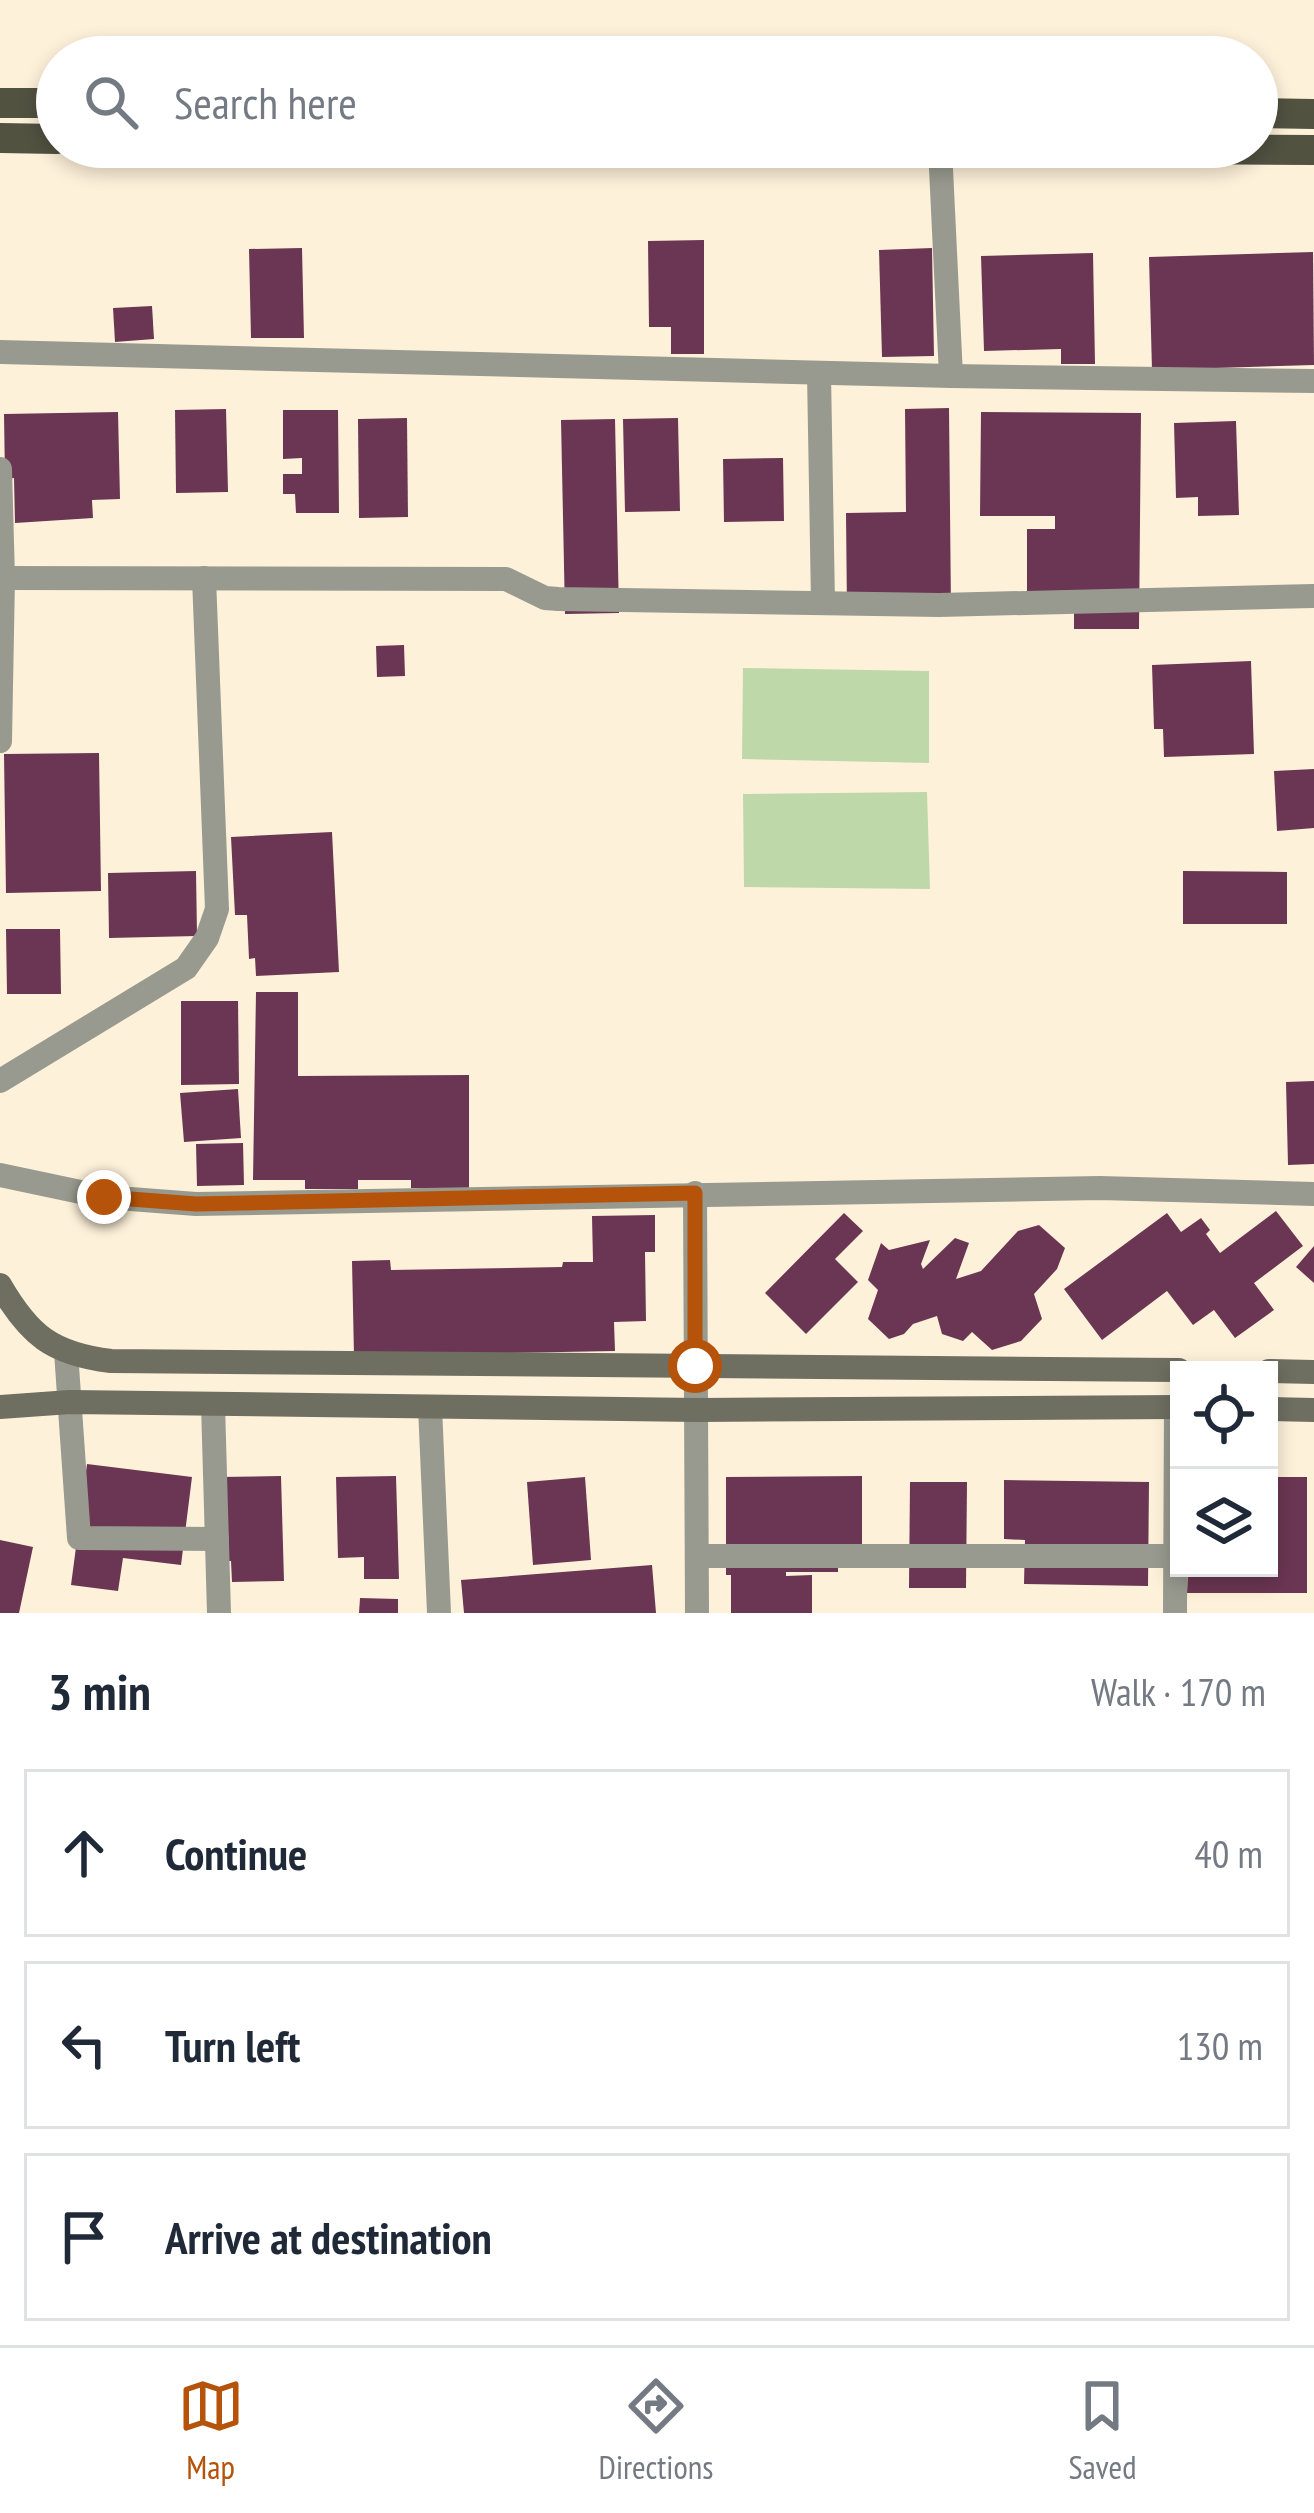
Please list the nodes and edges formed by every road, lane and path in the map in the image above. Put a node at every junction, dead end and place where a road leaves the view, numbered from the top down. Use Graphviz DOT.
graph roads {
  1 [pos="0,104"];
  2 [pos="36,104"];
  3 [pos="1278,113"];
  4 [pos="1314,114"];
  5 [pos="0,138"];
  6 [pos="36,139"];
  7 [pos="1278,150"];
  8 [pos="1314,150"];
  9 [pos="941,168"];
  10 [pos="0,352"];
  11 [pos="819,373"];
  12 [pos="951,376"];
  13 [pos="1314,381"];
  14 [pos="0,469"];
  15 [pos="0,487"];
  16 [pos="2,578"];
  17 [pos="204,578"];
  18 [pos="1314,596"];
  19 [pos="824,603"];
  20 [pos="0,740"];
  21 [pos="0,1081"];
  22 [pos="0,1174"];
  23 [pos="695,1193"];
  24 [pos="1314,1194"];
  25 [pos="0,1285"];
  26 [pos="66,1352"];
  27 [pos="695,1366"];
  28 [pos="1170,1370"];
  29 [pos="1278,1371"];
  30 [pos="1314,1372"];
  31 [pos="70,1402"];
  32 [pos="213,1404"];
  33 [pos="430,1406"];
  34 [pos="0,1407"];
  35 [pos="1170,1407"];
  36 [pos="1278,1409"];
  37 [pos="698,1410"];
  38 [pos="1314,1410"];
  39 [pos="217,1539"];
  40 [pos="697,1556"];
  41 [pos="1170,1556"];
  42 [pos="1175,1577"];
  43 [pos="219,1613"];
  44 [pos="439,1613"];
  45 [pos="697,1613"];
  46 [pos="1175,1613"];
  1 -- 2 [label="main road"];
  3 -- 4 [label="main road"];
  5 -- 6 [label="main road"];
  7 -- 8 [label="main road"];
  9 -- 12 [label="street"];
  10 -- 11 [label="street"];
  11 -- 12 [label="street"];
  11 -- 19 [label="street"];
  12 -- 13 [label="street"];
  14 -- 15 [label="street"];
  15 -- 16 [label="street"];
  16 -- 17 [label="street"];
  16 -- 20 [label="street"];
  17 -- 19 [label="street"];
  17 -- 21 [label="street"];
  18 -- 19 [label="street"];
  22 -- 23 [label="street"];
  23 -- 24 [label="street"];
  23 -- 27 [label="street"];
  25 -- 26 [label="street"];
  26 -- 27 [label="street"];
  26 -- 31 [label="street"];
  27 -- 28 [label="street"];
  27 -- 37 [label="street"];
  29 -- 30 [label="street"];
  31 -- 32 [label="street"];
  31 -- 34 [label="street"];
  31 -- 39 [label="street"];
  32 -- 33 [label="street"];
  32 -- 39 [label="street"];
  33 -- 37 [label="street"];
  33 -- 44 [label="street"];
  35 -- 37 [label="street"];
  36 -- 38 [label="street"];
  37 -- 40 [label="street"];
  39 -- 43 [label="street"];
  40 -- 41 [label="street"];
  40 -- 45 [label="street"];
  42 -- 46 [label="street"];
}
